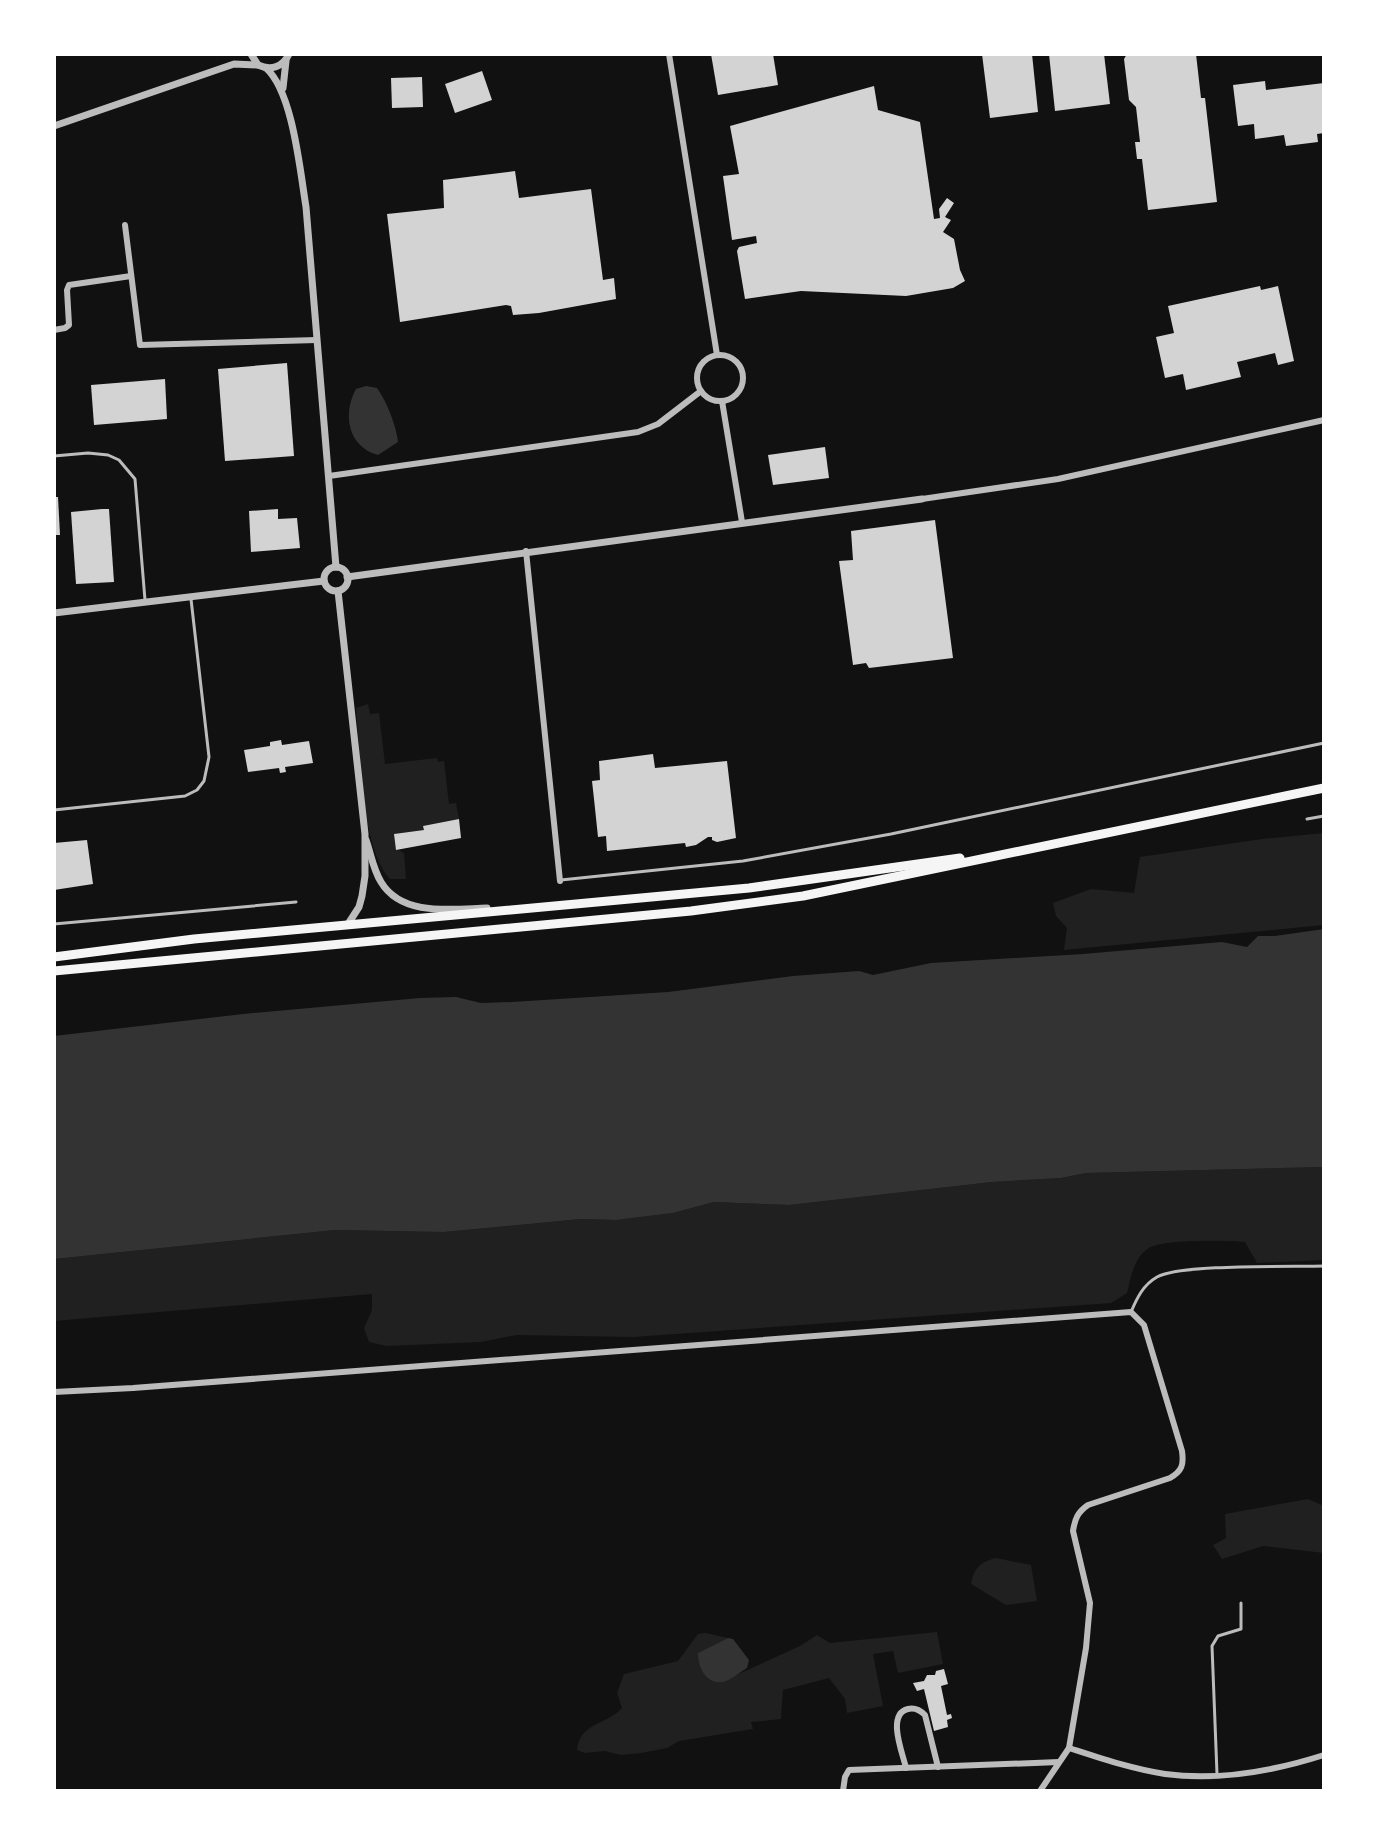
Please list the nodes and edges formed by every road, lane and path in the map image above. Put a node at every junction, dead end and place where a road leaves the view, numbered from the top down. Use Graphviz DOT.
graph roads {
  1 [pos="241,54"];
  2 [pos="251,54"];
  3 [pos="669,54"];
  4 [pos="288,56"];
  5 [pos="234,64"];
  6 [pos="262,66"];
  7 [pos="285,103"];
  8 [pos="54,126"];
  9 [pos="125,225"];
  10 [pos="131,276"];
  11 [pos="54,330"];
  12 [pos="317,340"];
  13 [pos="717,355"];
  14 [pos="701,391"];
  15 [pos="722,401"];
  16 [pos="1324,420"];
  17 [pos="54,456"];
  18 [pos="329,476"];
  19 [pos="922,499"];
  20 [pos="742,522"];
  21 [pos="526,551"];
  22 [pos="336,567"];
  23 [pos="347,577"];
  24 [pos="324,581"];
  25 [pos="338,591"];
  26 [pos="191,595"];
  27 [pos="145,601"];
  28 [pos="54,613"];
  29 [pos="1324,743"];
  30 [pos="1324,782"];
  31 [pos="1324,788"];
  32 [pos="54,810"];
  33 [pos="1324,816"];
  34 [pos="1307,819"];
  35 [pos="365,834"];
  36 [pos="560,881"];
  37 [pos="296,902"];
  38 [pos="559,906"];
  39 [pos="54,924"];
  40 [pos="348,924"];
  41 [pos="54,957"];
  42 [pos="54,971"];
  43 [pos="1324,1266"];
  44 [pos="1131,1312"];
  45 [pos="54,1392"];
  46 [pos="1241,1603"];
  47 [pos="1069,1748"];
  48 [pos="1324,1755"];
  49 [pos="1059,1762"];
  50 [pos="938,1767"];
  51 [pos="906,1768"];
  52 [pos="1217,1774"];
  53 [pos="843,1791"];
  54 [pos="1040,1791"];
  1 -- 5 [label="street"];
  2 -- 6 [label="street"];
  3 -- 13 [label="street"];
  4 -- 6 [label="street"];
  4 -- 7 [label="street"];
  5 -- 6 [label="street"];
  5 -- 8 [label="street"];
  6 -- 7 [label="street"];
  7 -- 12 [label="street"];
  9 -- 10 [label="street"];
  10 -- 11 [label="street"];
  10 -- 12 [label="street"];
  12 -- 18 [label="street"];
  13 -- 14 [label="street"];
  13 -- 15 [label="street"];
  14 -- 15 [label="street"];
  14 -- 18 [label="street"];
  15 -- 20 [label="street"];
  16 -- 19 [label="street"];
  17 -- 27 [label="lane"];
  18 -- 22 [label="street"];
  19 -- 20 [label="street"];
  20 -- 21 [label="street"];
  21 -- 23 [label="street"];
  21 -- 36 [label="street"];
  22 -- 23 [label="street"];
  22 -- 24 [label="street"];
  23 -- 25 [label="street"];
  24 -- 25 [label="street"];
  24 -- 26 [label="street"];
  25 -- 35 [label="street"];
  26 -- 27 [label="street"];
  26 -- 32 [label="lane"];
  27 -- 28 [label="street"];
  29 -- 36 [label="lane"];
  30 -- 38 [label="main road"];
  31 -- 42 [label="main road"];
  33 -- 34 [label="lane"];
  35 -- 38 [label="street"];
  35 -- 40 [label="street"];
  37 -- 39 [label="lane"];
  38 -- 40 [label="main road"];
  40 -- 41 [label="main road"];
  43 -- 44 [label="lane"];
  44 -- 45 [label="street"];
  44 -- 47 [label="street"];
  46 -- 52 [label="lane"];
  47 -- 49 [label="street"];
  47 -- 52 [label="street"];
  48 -- 52 [label="street"];
  49 -- 50 [label="street"];
  49 -- 54 [label="street"];
  50 -- 51 [label="street"];
  50 -- 51 [label="street"];
  51 -- 53 [label="street"];
}
